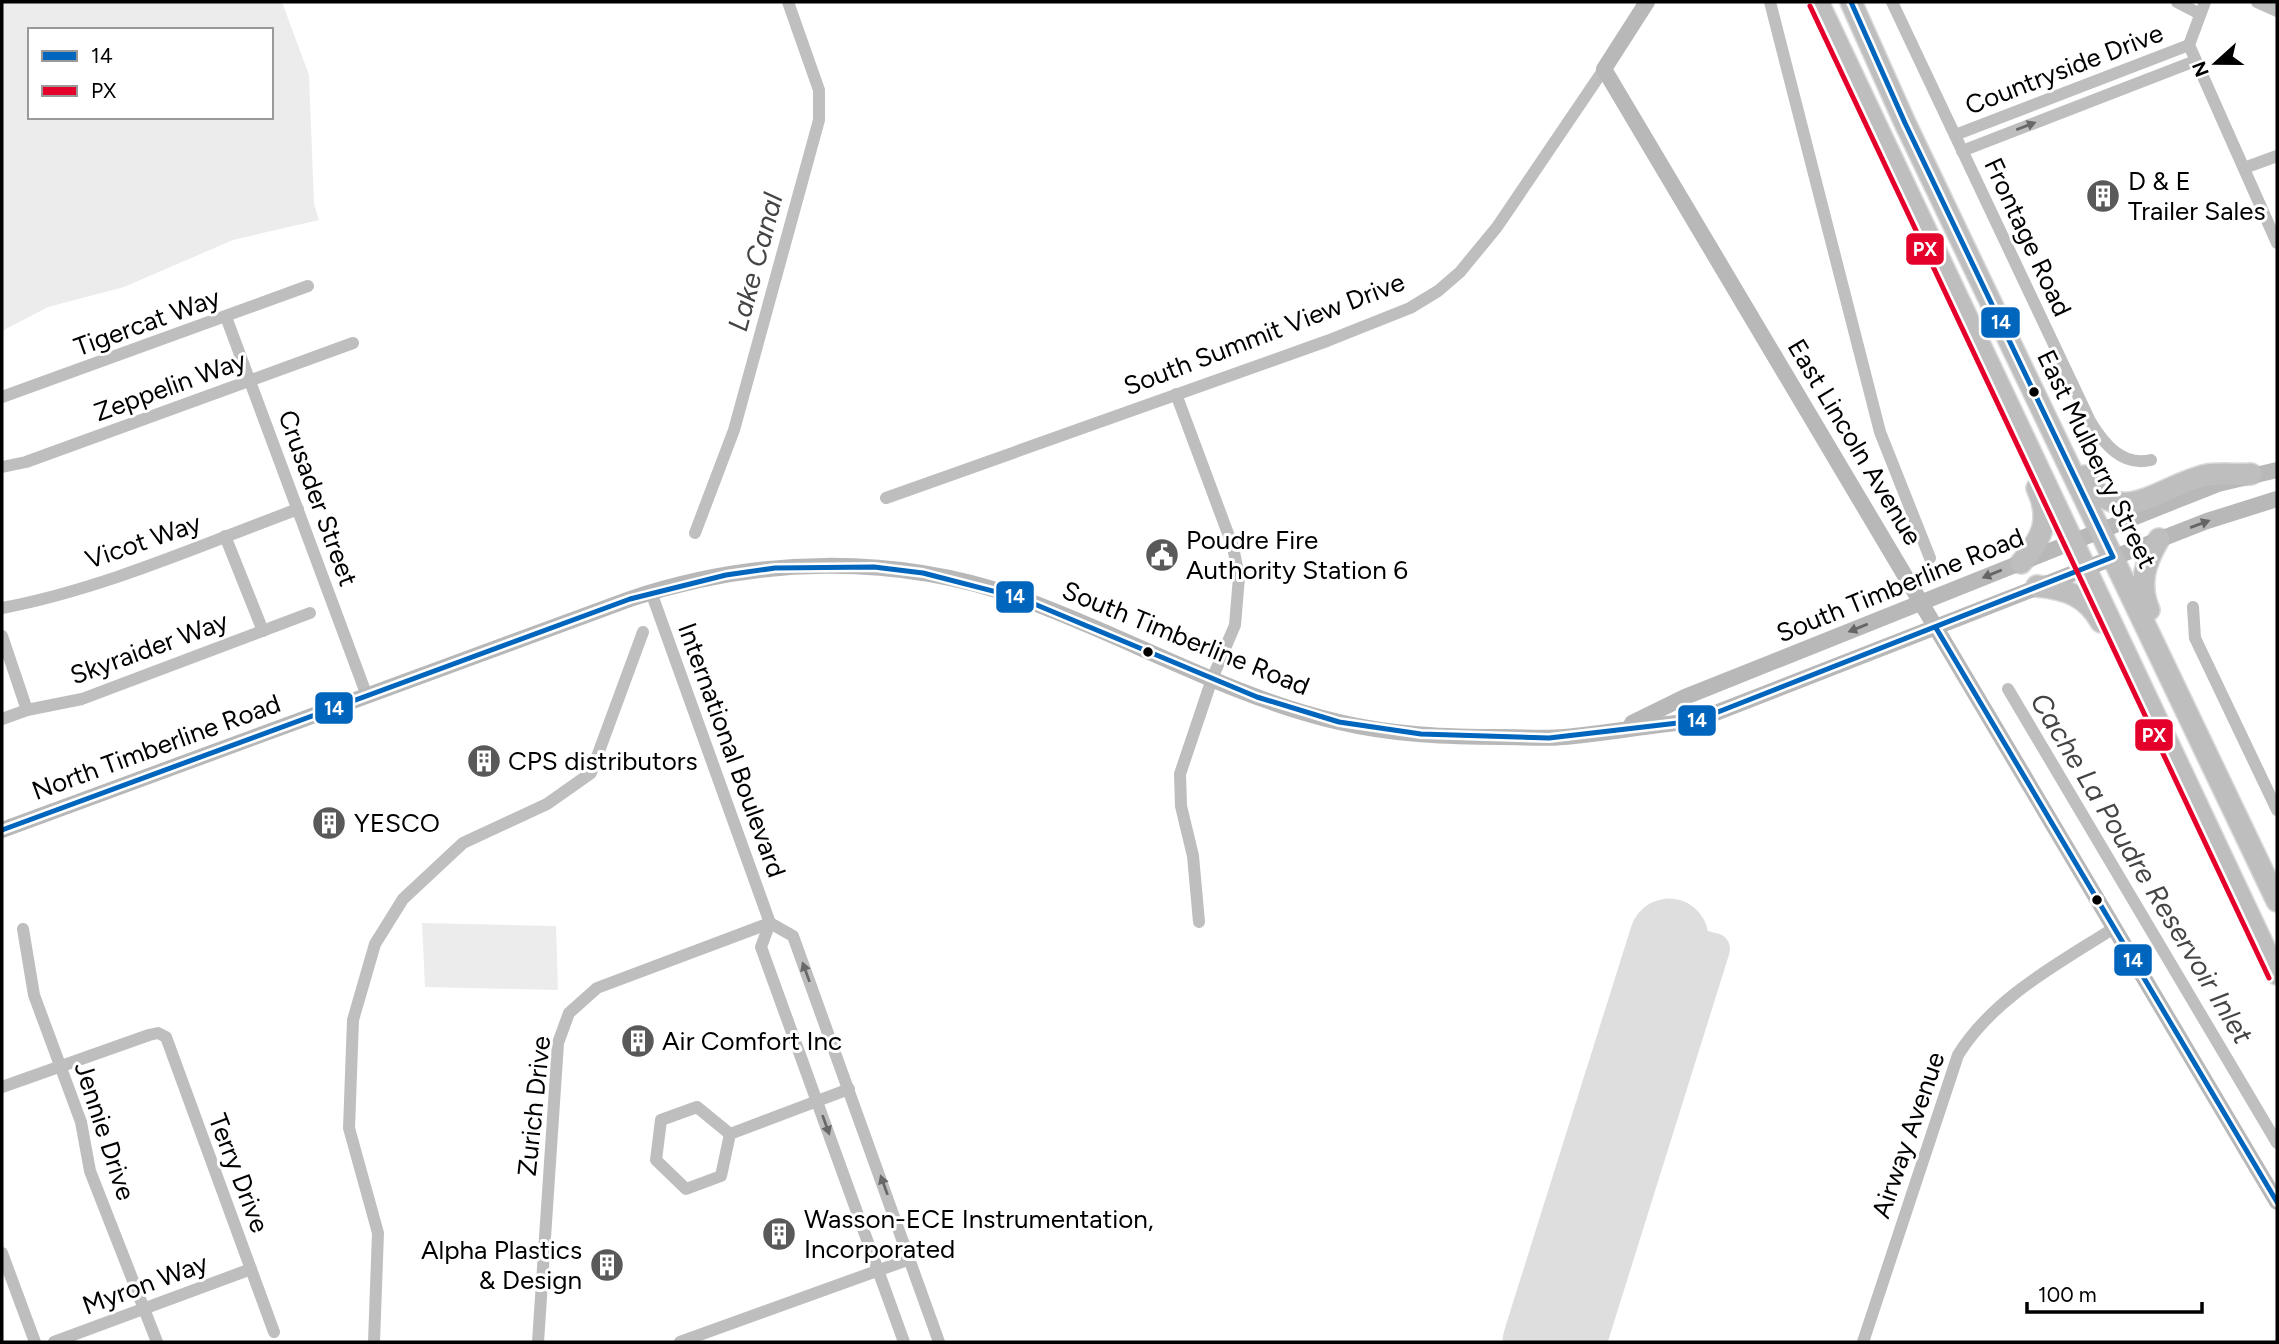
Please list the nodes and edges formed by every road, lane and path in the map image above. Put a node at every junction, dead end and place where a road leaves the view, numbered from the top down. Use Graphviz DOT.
graph roads {
  1 [pos="1647,2"];
  2 [pos="1818,2"];
  3 [pos="1851,2"];
  4 [pos="1892,2"];
  5 [pos="2178,2"];
  6 [pos="2258,2"];
  7 [pos="2202,7"];
  8 [pos="2277,11"];
  9 [pos="2189,45"];
  10 [pos="2195,61"];
  11 [pos="1604,69"];
  12 [pos="1955,135"];
  13 [pos="1962,151"];
  14 [pos="2277,156"];
  15 [pos="2244,168"];
  16 [pos="2277,243"];
  17 [pos="1935,253"];
  18 [pos="1981,282"];
  19 [pos="308,286"];
  20 [pos="226,317"];
  21 [pos="352,343"];
  22 [pos="250,382"];
  23 [pos="1176,394"];
  24 [pos="2,397"];
  25 [pos="2151,460"];
  26 [pos="2,467"];
  27 [pos="2277,470"];
  28 [pos="2251,474"];
  29 [pos="886,498"];
  30 [pos="2277,499"];
  31 [pos="298,509"];
  32 [pos="2101,531"];
  33 [pos="225,536"];
  34 [pos="2159,539"];
  35 [pos="2074,542"];
  36 [pos="2113,557"];
  37 [pos="2021,563"];
  38 [pos="2085,567"];
  39 [pos="2037,586"];
  40 [pos="651,592"];
  41 [pos="1921,602"];
  42 [pos="2193,607"];
  43 [pos="2,608"];
  44 [pos="310,613"];
  45 [pos="1936,628"];
  46 [pos="263,631"];
  47 [pos="2,636"];
  48 [pos="1212,679"];
  49 [pos="367,696"];
  50 [pos="27,710"];
  51 [pos="2,719"];
  52 [pos="1623,727"];
  53 [pos="2199,806"];
  54 [pos="2277,810"];
  55 [pos="2,830"];
  56 [pos="2250,846"];
  57 [pos="2277,901"];
  58 [pos="1199,922"];
  59 [pos="770,923"];
  60 [pos="2114,928"];
  61 [pos="23,929"];
  62 [pos="2277,974"];
  63 [pos="60,1066"];
  64 [pos="2,1087"];
  65 [pos="849,1089"];
  66 [pos="818,1101"];
  67 [pos="730,1134"];
  68 [pos="2277,1202"];
  69 [pos="2,1253"];
  70 [pos="910,1259"];
  71 [pos="251,1269"];
  72 [pos="878,1270"];
  73 [pos="144,1308"];
  74 [pos="274,1332"];
  75 [pos="35,1342"];
  76 [pos="54,1342"];
  77 [pos="157,1342"];
  78 [pos="538,1342"];
  79 [pos="680,1342"];
  80 [pos="904,1342"];
  81 [pos="939,1342"];
  82 [pos="1863,1342"];
  1 -- 11 [label="main road, South Summit View Drive"];
  2 -- 17 [label="highway"];
  3 -- 18 [label="highway, East Mulberry Street"];
  4 -- 12 [label="street, Frontage Road"];
  5 -- 7 [label="street"];
  6 -- 8 [label="street"];
  7 -- 9 [label="street, Countryside Drive"];
  9 -- 10 [label="street, Countryside Drive"];
  9 -- 12 [label="street, Countryside Drive"];
  13 -- 10 [label="street, Countryside Drive, one-way"];
  10 -- 15 [label="street, Countryside Drive"];
  11 -- 23 [label="street, South Summit View Drive"];
  11 -- 41 [label="main road, East Lincoln Avenue"];
  12 -- 13 [label="street, Frontage Road"];
  13 -- 25 [label="street, Frontage Road"];
  14 -- 15 [label="street"];
  15 -- 16 [label="street, Countryside Drive"];
  17 -- 35 [label="highway"];
  17 -- 37 [label="highway"];
  18 -- 28 [label="highway"];
  18 -- 32 [label="highway, East Mulberry Street"];
  19 -- 20 [label="street, Tigercat Way"];
  20 -- 22 [label="street, Crusader Street"];
  20 -- 24 [label="street, Tigercat Way"];
  21 -- 22 [label="street, Zeppelin Way"];
  22 -- 26 [label="street, Zeppelin Way"];
  22 -- 31 [label="street, Crusader Street"];
  23 -- 29 [label="street, South Summit View Drive"];
  23 -- 48 [label="street"];
  27 -- 28 [label="main road, South Timberline Road"];
  28 -- 32 [label="main road, South Timberline Road"];
  34 -- 30 [label="main road, South Timberline Road, one-way"];
  31 -- 33 [label="street, Vicot Way"];
  31 -- 49 [label="street, Crusader Street"];
  32 -- 35 [label="main road, South Timberline Road"];
  32 -- 36 [label="highway, East Mulberry Street"];
  33 -- 43 [label="street, Vicot Way"];
  33 -- 46 [label="street"];
  34 -- 36 [label="main road, South Timberline Road"];
  34 -- 56 [label="highway"];
  35 -- 37 [label="main road, South Timberline Road"];
  35 -- 38 [label="highway"];
  36 -- 38 [label="main road, South Timberline Road"];
  36 -- 56 [label="highway, East Mulberry Street"];
  37 -- 41 [label="main road, South Timberline Road, one-way"];
  38 -- 39 [label="main road, South Timberline Road"];
  38 -- 53 [label="highway"];
  39 -- 45 [label="main road, South Timberline Road"];
  39 -- 53 [label="highway"];
  40 -- 48 [label="main road, South Timberline Road"];
  40 -- 49 [label="main road, South Timberline Road"];
  40 -- 59 [label="street, International Boulevard"];
  41 -- 45 [label="main road, East Lincoln Avenue"];
  41 -- 52 [label="main road, South Timberline Road, one-way"];
  42 -- 54 [label="street"];
  44 -- 46 [label="street, Skyraider Way"];
  45 -- 52 [label="main road, South Timberline Road"];
  45 -- 60 [label="main road, East Lincoln Avenue"];
  46 -- 50 [label="street, Skyraider Way"];
  47 -- 50 [label="street"];
  48 -- 52 [label="main road, South Timberline Road"];
  48 -- 58 [label="street"];
  49 -- 55 [label="main road, North Timberline Road"];
  50 -- 51 [label="street, Skyraider Way"];
  53 -- 62 [label="highway"];
  56 -- 57 [label="highway, East Mulberry Street"];
  65 -- 59 [label="street, one-way"];
  59 -- 66 [label="street, International Boulevard"];
  59 -- 78 [label="street, Zurich Drive"];
  60 -- 68 [label="main road, East Lincoln Avenue"];
  60 -- 82 [label="street, Airway Avenue"];
  61 -- 63 [label="street, Jennie Drive"];
  63 -- 64 [label="street"];
  63 -- 71 [label="street, Terry Drive"];
  63 -- 73 [label="street, Jennie Drive"];
  65 -- 66 [label="street"];
  70 -- 65 [label="street, one-way"];
  66 -- 67 [label="street"];
  66 -- 72 [label="street, International Boulevard, one-way"];
  67 -- 67 [label="street"];
  69 -- 75 [label="street"];
  70 -- 72 [label="street"];
  70 -- 81 [label="street"];
  71 -- 73 [label="street, Myron Way"];
  71 -- 74 [label="street, Terry Drive"];
  72 -- 79 [label="street"];
  72 -- 80 [label="street, International Boulevard"];
  73 -- 76 [label="street, Myron Way"];
  73 -- 77 [label="street, Jennie Drive"];
}
